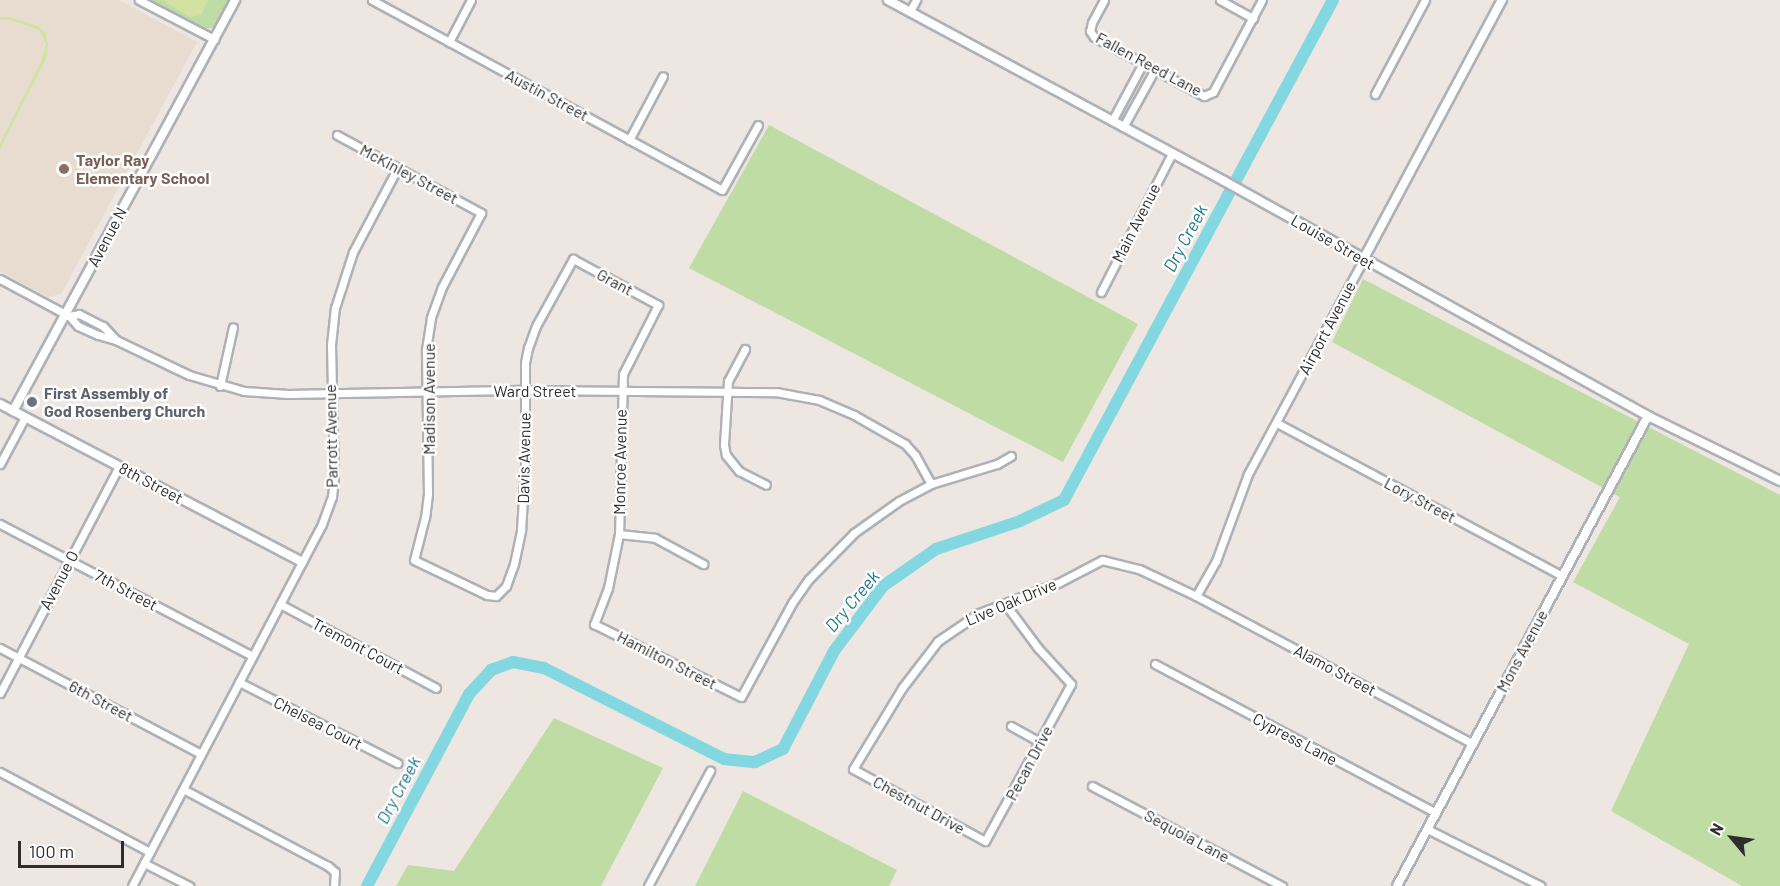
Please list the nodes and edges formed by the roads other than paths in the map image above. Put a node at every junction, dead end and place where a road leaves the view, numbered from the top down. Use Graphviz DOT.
graph roads {
  1 [pos="139,0"];
  2 [pos="235,0"];
  3 [pos="372,0"];
  4 [pos="471,0"];
  5 [pos="888,0"];
  6 [pos="916,0"];
  7 [pos="1104,0"];
  8 [pos="1220,0"];
  9 [pos="1262,0"];
  10 [pos="1425,0"];
  11 [pos="1502,0"];
  12 [pos="910,11"];
  13 [pos="1253,18"];
  14 [pos="214,39"];
  15 [pos="449,42"];
  16 [pos="1143,63"];
  17 [pos="1155,69"];
  18 [pos="663,76"];
  19 [pos="1376,94"];
  20 [pos="1112,121"];
  21 [pos="758,125"];
  22 [pos="1123,127"];
  23 [pos="337,135"];
  24 [pos="629,140"];
  25 [pos="1172,153"];
  26 [pos="397,169"];
  27 [pos="481,213"];
  28 [pos="573,259"];
  29 [pos="1363,260"];
  30 [pos="0,279"];
  31 [pos="1101,292"];
  32 [pos="658,305"];
  33 [pos="68,315"];
  34 [pos="233,327"];
  35 [pos="745,349"];
  36 [pos="220,386"];
  37 [pos="525,390"];
  38 [pos="426,392"];
  39 [pos="622,392"];
  40 [pos="727,392"];
  41 [pos="330,394"];
  42 [pos="0,404"];
  43 [pos="13,411"];
  44 [pos="1648,416"];
  45 [pos="25,417"];
  46 [pos="1277,423"];
  47 [pos="1011,456"];
  48 [pos="0,464"];
  49 [pos="119,466"];
  50 [pos="1780,481"];
  51 [pos="931,484"];
  52 [pos="766,485"];
  53 [pos="0,524"];
  54 [pos="619,534"];
  55 [pos="70,560"];
  56 [pos="414,560"];
  57 [pos="302,562"];
  58 [pos="703,564"];
  59 [pos="1562,576"];
  60 [pos="1196,596"];
  61 [pos="280,604"];
  62 [pos="1006,604"];
  63 [pos="594,624"];
  64 [pos="0,648"];
  65 [pos="252,656"];
  66 [pos="18,658"];
  67 [pos="1155,664"];
  68 [pos="239,682"];
  69 [pos="436,688"];
  70 [pos="0,693"];
  71 [pos="1011,726"];
  72 [pos="1040,742"];
  73 [pos="1473,744"];
  74 [pos="201,754"];
  75 [pos="397,763"];
  76 [pos="853,769"];
  77 [pos="710,771"];
  78 [pos="0,772"];
  79 [pos="1092,786"];
  80 [pos="183,789"];
  81 [pos="1436,813"];
  82 [pos="1427,829"];
  83 [pos="986,841"];
  84 [pos="150,852"];
  85 [pos="144,863"];
  86 [pos="132,886"];
  87 [pos="189,886"];
  88 [pos="334,886"];
  89 [pos="648,886"];
  90 [pos="1282,886"];
  91 [pos="1397,886"];
  92 [pos="1541,886"];
  1 -- 14 [label="street"];
  2 -- 14 [label="street, Avenue N"];
  3 -- 15 [label="street, Austin Street"];
  4 -- 15 [label="street"];
  5 -- 12 [label="street, Louise Street"];
  6 -- 12 [label="street"];
  7 -- 16 [label="street, Fallen Reed Lane"];
  8 -- 13 [label="street"];
  9 -- 13 [label="street"];
  10 -- 19 [label="street"];
  11 -- 29 [label="street, Airport Avenue"];
  12 -- 20 [label="street, Louise Street"];
  13 -- 17 [label="street, Fallen Reed Lane"];
  14 -- 33 [label="street, Avenue N"];
  15 -- 24 [label="street, Austin Street"];
  16 -- 17 [label="street, Fallen Reed Lane"];
  16 -- 20 [label="street"];
  17 -- 22 [label="street"];
  18 -- 24 [label="street"];
  20 -- 22 [label="street, Louise Street"];
  21 -- 24 [label="street, Austin Street"];
  22 -- 25 [label="street, Louise Street"];
  23 -- 26 [label="street, McKinley Street"];
  25 -- 29 [label="street, Louise Street"];
  25 -- 31 [label="street, Main Avenue"];
  26 -- 27 [label="street, McKinley Street"];
  26 -- 41 [label="street, Parrott Avenue"];
  27 -- 38 [label="street, Madison Avenue"];
  28 -- 32 [label="street, Grant"];
  28 -- 37 [label="street, Davis Avenue"];
  29 -- 44 [label="street, Louise Street"];
  29 -- 46 [label="street, Airport Avenue"];
  30 -- 33 [label="street, Ward Street"];
  32 -- 39 [label="street, Monroe Avenue"];
  33 -- 36 [label="street, Ward Street"];
  33 -- 43 [label="street, Avenue N"];
  34 -- 36 [label="street"];
  35 -- 40 [label="street"];
  36 -- 41 [label="street, Ward Street"];
  37 -- 38 [label="street, Ward Street"];
  37 -- 39 [label="street, Ward Street"];
  37 -- 56 [label="street, Davis Avenue"];
  38 -- 41 [label="street, Ward Street"];
  38 -- 56 [label="street, Madison Avenue"];
  39 -- 40 [label="street, Ward Street"];
  39 -- 54 [label="street, Monroe Avenue"];
  40 -- 51 [label="street, Ward Street"];
  40 -- 52 [label="street"];
  41 -- 57 [label="street, Parrott Avenue"];
  42 -- 43 [label="street, 8th Street"];
  43 -- 45 [label="street, 8th Street"];
  44 -- 50 [label="street, Louise Street"];
  44 -- 59 [label="street, Mons Avenue"];
  45 -- 48 [label="street"];
  45 -- 49 [label="street, 8th Street"];
  46 -- 59 [label="street, Lory Street"];
  46 -- 60 [label="street, Airport Avenue"];
  47 -- 51 [label="street"];
  49 -- 55 [label="street, Avenue O"];
  49 -- 57 [label="street, 8th Street"];
  51 -- 63 [label="street, Hamilton Street"];
  53 -- 55 [label="street, 7th Street"];
  54 -- 58 [label="street"];
  54 -- 63 [label="street, Monroe Avenue"];
  55 -- 65 [label="street, 7th Street"];
  55 -- 66 [label="street, Avenue O"];
  57 -- 61 [label="street, Parrott Avenue"];
  59 -- 73 [label="street, Mons Avenue"];
  60 -- 62 [label="street, Live Oak Drive"];
  60 -- 73 [label="street, Alamo Street"];
  61 -- 65 [label="street, Parrott Avenue"];
  61 -- 69 [label="street, Tremont Court"];
  62 -- 72 [label="street, Pecan Drive"];
  62 -- 76 [label="street, Live Oak Drive"];
  64 -- 66 [label="street, 6th Street"];
  65 -- 68 [label="street, Parrott Avenue"];
  66 -- 70 [label="street, Avenue O"];
  66 -- 74 [label="street, 6th Street"];
  67 -- 81 [label="street, Cypress Lane"];
  68 -- 74 [label="street, Parrott Avenue"];
  68 -- 75 [label="street, Chelsea Court"];
  71 -- 72 [label="street"];
  72 -- 83 [label="street, Pecan Drive"];
  73 -- 81 [label="street, Mons Avenue"];
  74 -- 80 [label="street, Parrott Avenue"];
  76 -- 83 [label="street, Chestnut Drive"];
  77 -- 89 [label="street"];
  78 -- 84 [label="street"];
  79 -- 90 [label="street, Sequoia Lane"];
  80 -- 84 [label="street, Parrott Avenue"];
  80 -- 88 [label="street"];
  81 -- 82 [label="street, Mons Avenue"];
  82 -- 91 [label="street, Mons Avenue"];
  82 -- 92 [label="street"];
  84 -- 85 [label="street, Parrott Avenue"];
  85 -- 86 [label="street, Parrott Avenue"];
  85 -- 87 [label="street"];
}
